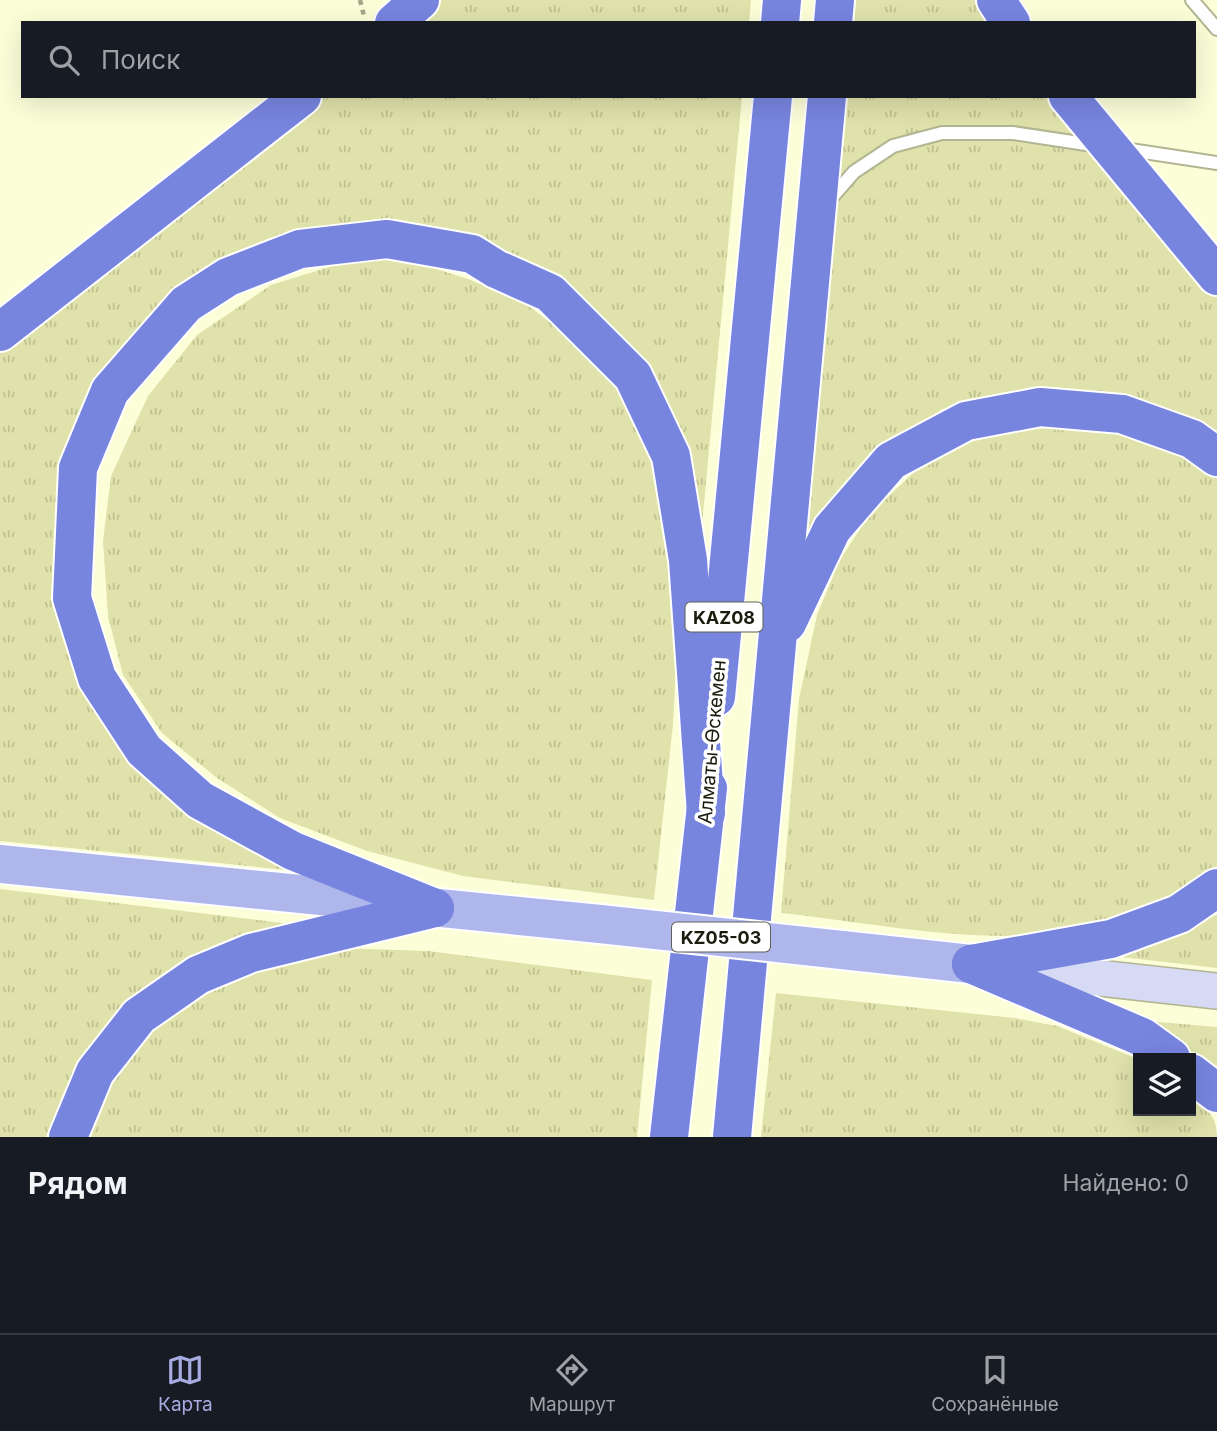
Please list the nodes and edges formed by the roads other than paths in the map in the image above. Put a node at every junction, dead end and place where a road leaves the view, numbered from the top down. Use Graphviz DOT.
graph roads {
  1 [pos="420,0"];
  2 [pos="782,0"];
  3 [pos="835,0"];
  4 [pos="996,0"];
  5 [pos="1192,0"];
  6 [pos="396,21"];
  7 [pos="780,21"];
  8 [pos="833,21"];
  9 [pos="1010,21"];
  10 [pos="1217,29"];
  11 [pos="299,98"];
  12 [pos="773,98"];
  13 [pos="827,98"];
  14 [pos="1070,98"];
  15 [pos="1110,147"];
  16 [pos="1217,163"];
  17 [pos="818,214"];
  18 [pos="1217,276"];
  19 [pos="0,332"];
  20 [pos="1217,457"];
  21 [pos="776,647"];
  22 [pos="706,813"];
  23 [pos="0,864"];
  24 [pos="1217,888"];
  25 [pos="435,908"];
  26 [pos="971,964"];
  27 [pos="1217,990"];
  28 [pos="1164,1053"];
  29 [pos="1196,1077"];
  30 [pos="1217,1093"];
  31 [pos="68,1137"];
  32 [pos="669,1137"];
  33 [pos="732,1137"];
  1 -- 6 [label="highway"];
  2 -- 7 [label="highway"];
  3 -- 8 [label="highway"];
  4 -- 9 [label="highway"];
  5 -- 10 [label="lane"];
  11 -- 19 [label="highway"];
  12 -- 22 [label="highway, Алматы-Өскемен / KAZ08"];
  13 -- 17 [label="highway, KAZ08"];
  14 -- 15 [label="highway"];
  15 -- 16 [label="lane"];
  15 -- 17 [label="lane"];
  15 -- 18 [label="highway"];
  17 -- 21 [label="highway, KAZ08"];
  20 -- 21 [label="highway"];
  21 -- 33 [label="highway, KAZ08"];
  22 -- 25 [label="highway"];
  22 -- 32 [label="highway, Алматы-Өскемен / KAZ08"];
  23 -- 25 [label="main road"];
  24 -- 26 [label="highway"];
  25 -- 26 [label="main road, KZ05-03, bridge"];
  25 -- 31 [label="highway"];
  26 -- 27 [label="main road"];
  26 -- 28 [label="highway"];
  29 -- 30 [label="highway"];
}
